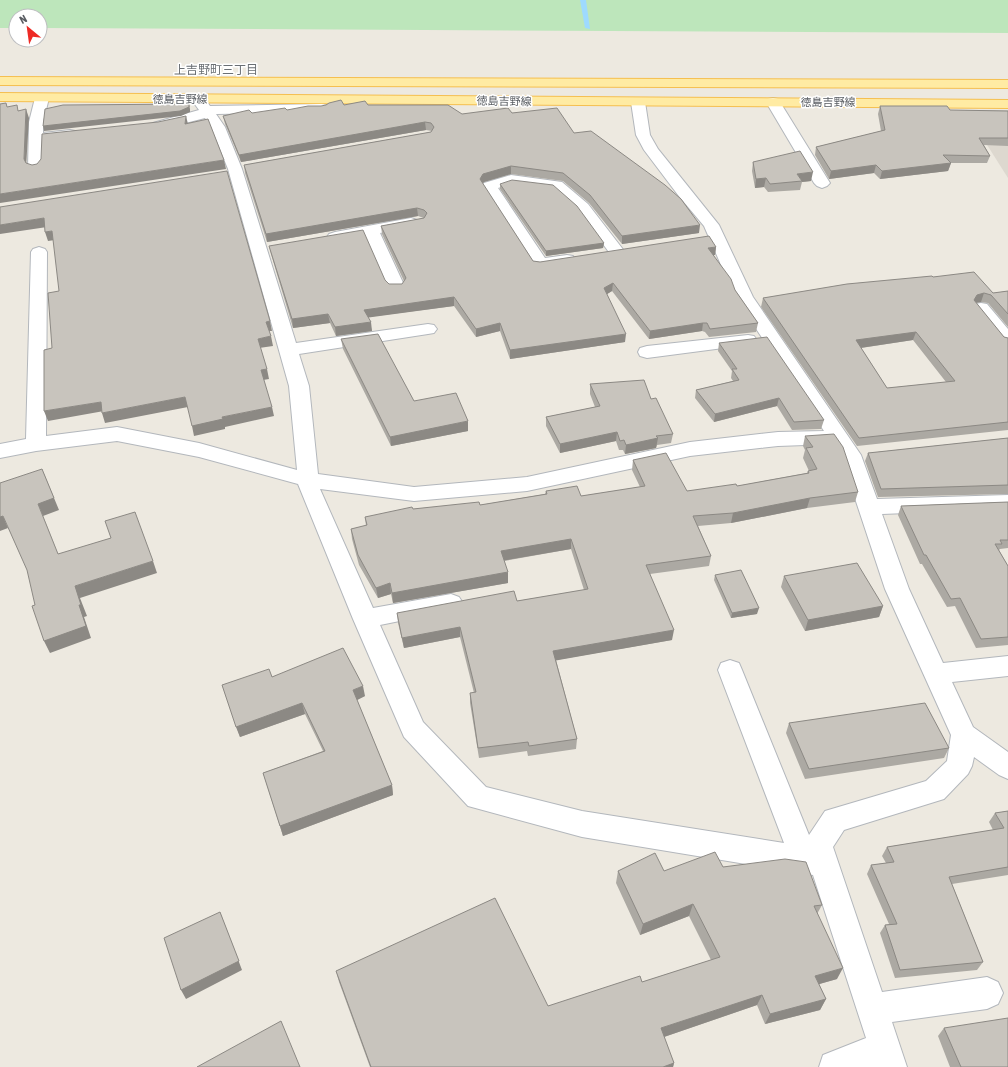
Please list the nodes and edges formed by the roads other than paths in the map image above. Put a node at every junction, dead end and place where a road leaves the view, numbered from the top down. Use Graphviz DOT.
graph roads {
  1 [pos="0,80"];
  2 [pos="1008,84"];
  3 [pos="0,97"];
  4 [pos="42,98"];
  5 [pos="638,102"];
  6 [pos="773,102"];
  7 [pos="1008,104"];
  8 [pos="204,107"];
  9 [pos="322,108"];
  10 [pos="148,126"];
  11 [pos="80,133"];
  12 [pos="36,138"];
  13 [pos="35,168"];
  14 [pos="822,183"];
  15 [pos="418,222"];
  16 [pos="371,231"];
  17 [pos="319,240"];
  18 [pos="39,252"];
  19 [pos="617,252"];
  20 [pos="578,258"];
  21 [pos="396,287"];
  22 [pos="981,308"];
  23 [pos="428,329"];
  24 [pos="771,337"];
  25 [pos="1008,341"];
  26 [pos="288,350"];
  27 [pos="647,352"];
  28 [pos="838,436"];
  29 [pos="36,444"];
  30 [pos="0,451"];
  31 [pos="308,480"];
  32 [pos="1008,502"];
  33 [pos="869,507"];
  34 [pos="471,600"];
  35 [pos="365,619"];
  36 [pos="1008,666"];
  37 [pos="730,670"];
  38 [pos="936,674"];
  39 [pos="964,735"];
  40 [pos="1008,767"];
  41 [pos="814,861"];
  42 [pos="987,993"];
  43 [pos="872,1009"];
  44 [pos="888,1057"];
  45 [pos="835,1067"];
  1 -- 2 [label="main road, 徳島吉野線"];
  3 -- 4 [label="main road, 徳島吉野線"];
  4 -- 8 [label="main road, 徳島吉野線"];
  4 -- 12 [label="street"];
  5 -- 6 [label="main road, 徳島吉野線"];
  5 -- 8 [label="main road, 徳島吉野線"];
  5 -- 24 [label="street"];
  6 -- 7 [label="main road, 徳島吉野線"];
  6 -- 14 [label="street"];
  8 -- 9 [label="street"];
  8 -- 10 [label="street"];
  8 -- 26 [label="street"];
  11 -- 12 [label="street"];
  12 -- 13 [label="street"];
  15 -- 16 [label="street"];
  16 -- 17 [label="street"];
  16 -- 21 [label="street"];
  18 -- 29 [label="street"];
  19 -- 20 [label="street"];
  22 -- 25 [label="street"];
  23 -- 26 [label="street"];
  24 -- 27 [label="street"];
  24 -- 28 [label="street"];
  26 -- 31 [label="street"];
  28 -- 31 [label="street"];
  28 -- 33 [label="street"];
  29 -- 30 [label="street"];
  29 -- 31 [label="street"];
  31 -- 35 [label="street"];
  32 -- 33 [label="street"];
  33 -- 38 [label="street"];
  34 -- 35 [label="street"];
  35 -- 41 [label="street"];
  36 -- 38 [label="street"];
  37 -- 41 [label="street"];
  38 -- 39 [label="street"];
  39 -- 40 [label="street"];
  39 -- 41 [label="street"];
  41 -- 43 [label="street"];
  42 -- 43 [label="street"];
  43 -- 44 [label="street"];
  44 -- 45 [label="street"];
}
